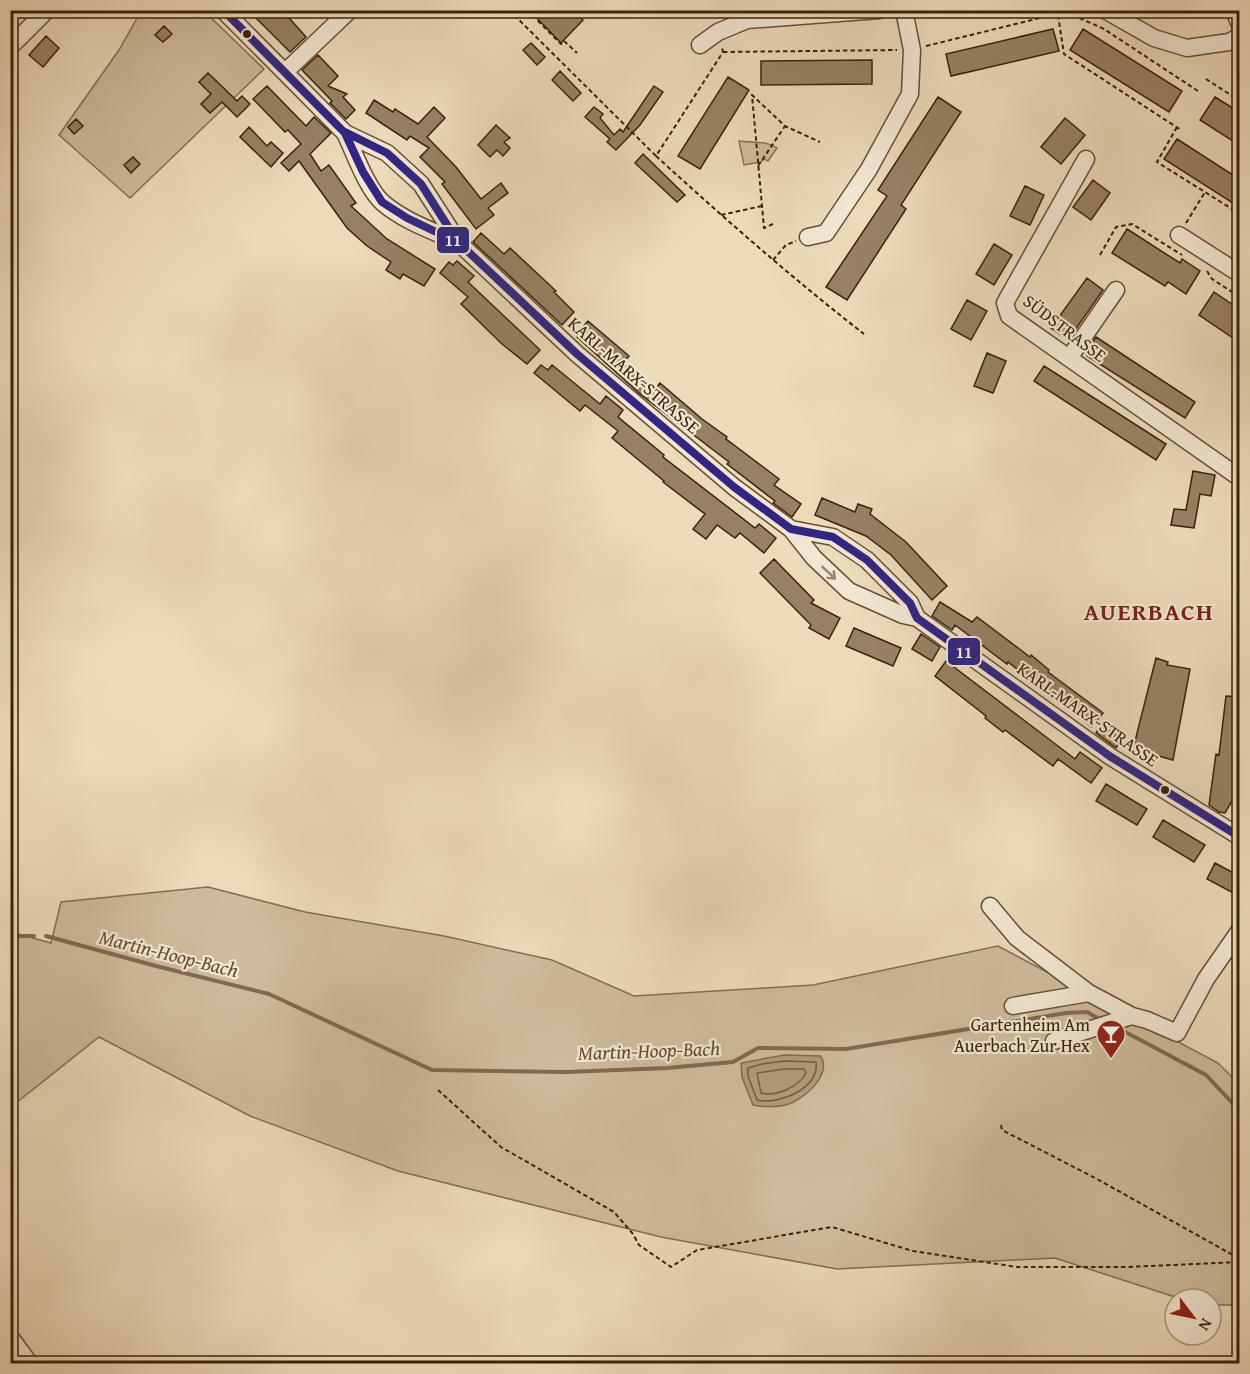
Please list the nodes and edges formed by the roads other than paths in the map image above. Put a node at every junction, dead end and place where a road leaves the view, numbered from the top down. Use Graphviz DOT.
graph roads {
  1 [pos="47,10"];
  2 [pos="223,10"];
  3 [pos="351,10"];
  4 [pos="879,10"];
  5 [pos="904,10"];
  6 [pos="1105,10"];
  7 [pos="1234,10"];
  8 [pos="1239,25"];
  9 [pos="1239,36"];
  10 [pos="700,45"];
  11 [pos="10,47"];
  12 [pos="285,72"];
  13 [pos="345,133"];
  14 [pos="1086,159"];
  15 [pos="1179,235"];
  16 [pos="808,237"];
  17 [pos="459,243"];
  18 [pos="1239,274"];
  19 [pos="1116,290"];
  20 [pos="1069,358"];
  21 [pos="1239,478"];
  22 [pos="791,529"];
  23 [pos="917,618"];
  24 [pos="1239,835"];
  25 [pos="990,906"];
  26 [pos="1239,930"];
  27 [pos="1089,993"];
  28 [pos="1013,1006"];
  29 [pos="1126,1018"];
  30 [pos="1054,1041"];
  31 [pos="10,1337"];
  32 [pos="30,1364"];
  1 -- 11 [label="street"];
  2 -- 12 [label="street, KARL-MARX-STRASSE"];
  3 -- 12 [label="street"];
  4 -- 10 [label="street"];
  5 -- 16 [label="street"];
  6 -- 9 [label="street"];
  7 -- 8 [label="street"];
  12 -- 13 [label="street, KARL-MARX-STRASSE"];
  13 -- 17 [label="street, KARL-MARX-STRASSE"];
  13 -- 17 [label="street, KARL-MARX-STRASSE"];
  14 -- 20 [label="street, SÜDSTRASSE"];
  15 -- 18 [label="street"];
  17 -- 22 [label="street, KARL-MARX-STRASSE"];
  19 -- 20 [label="street"];
  20 -- 21 [label="street, SÜDSTRASSE"];
  22 -- 23 [label="street, KARL-MARX-STRASSE, one-way"];
  22 -- 23 [label="street, KARL-MARX-STRASSE"];
  23 -- 24 [label="street, KARL-MARX-STRASSE"];
  25 -- 27 [label="street"];
  26 -- 29 [label="street"];
  27 -- 28 [label="street"];
  27 -- 29 [label="street"];
  29 -- 30 [label="street"];
  31 -- 32 [label="street"];
}
